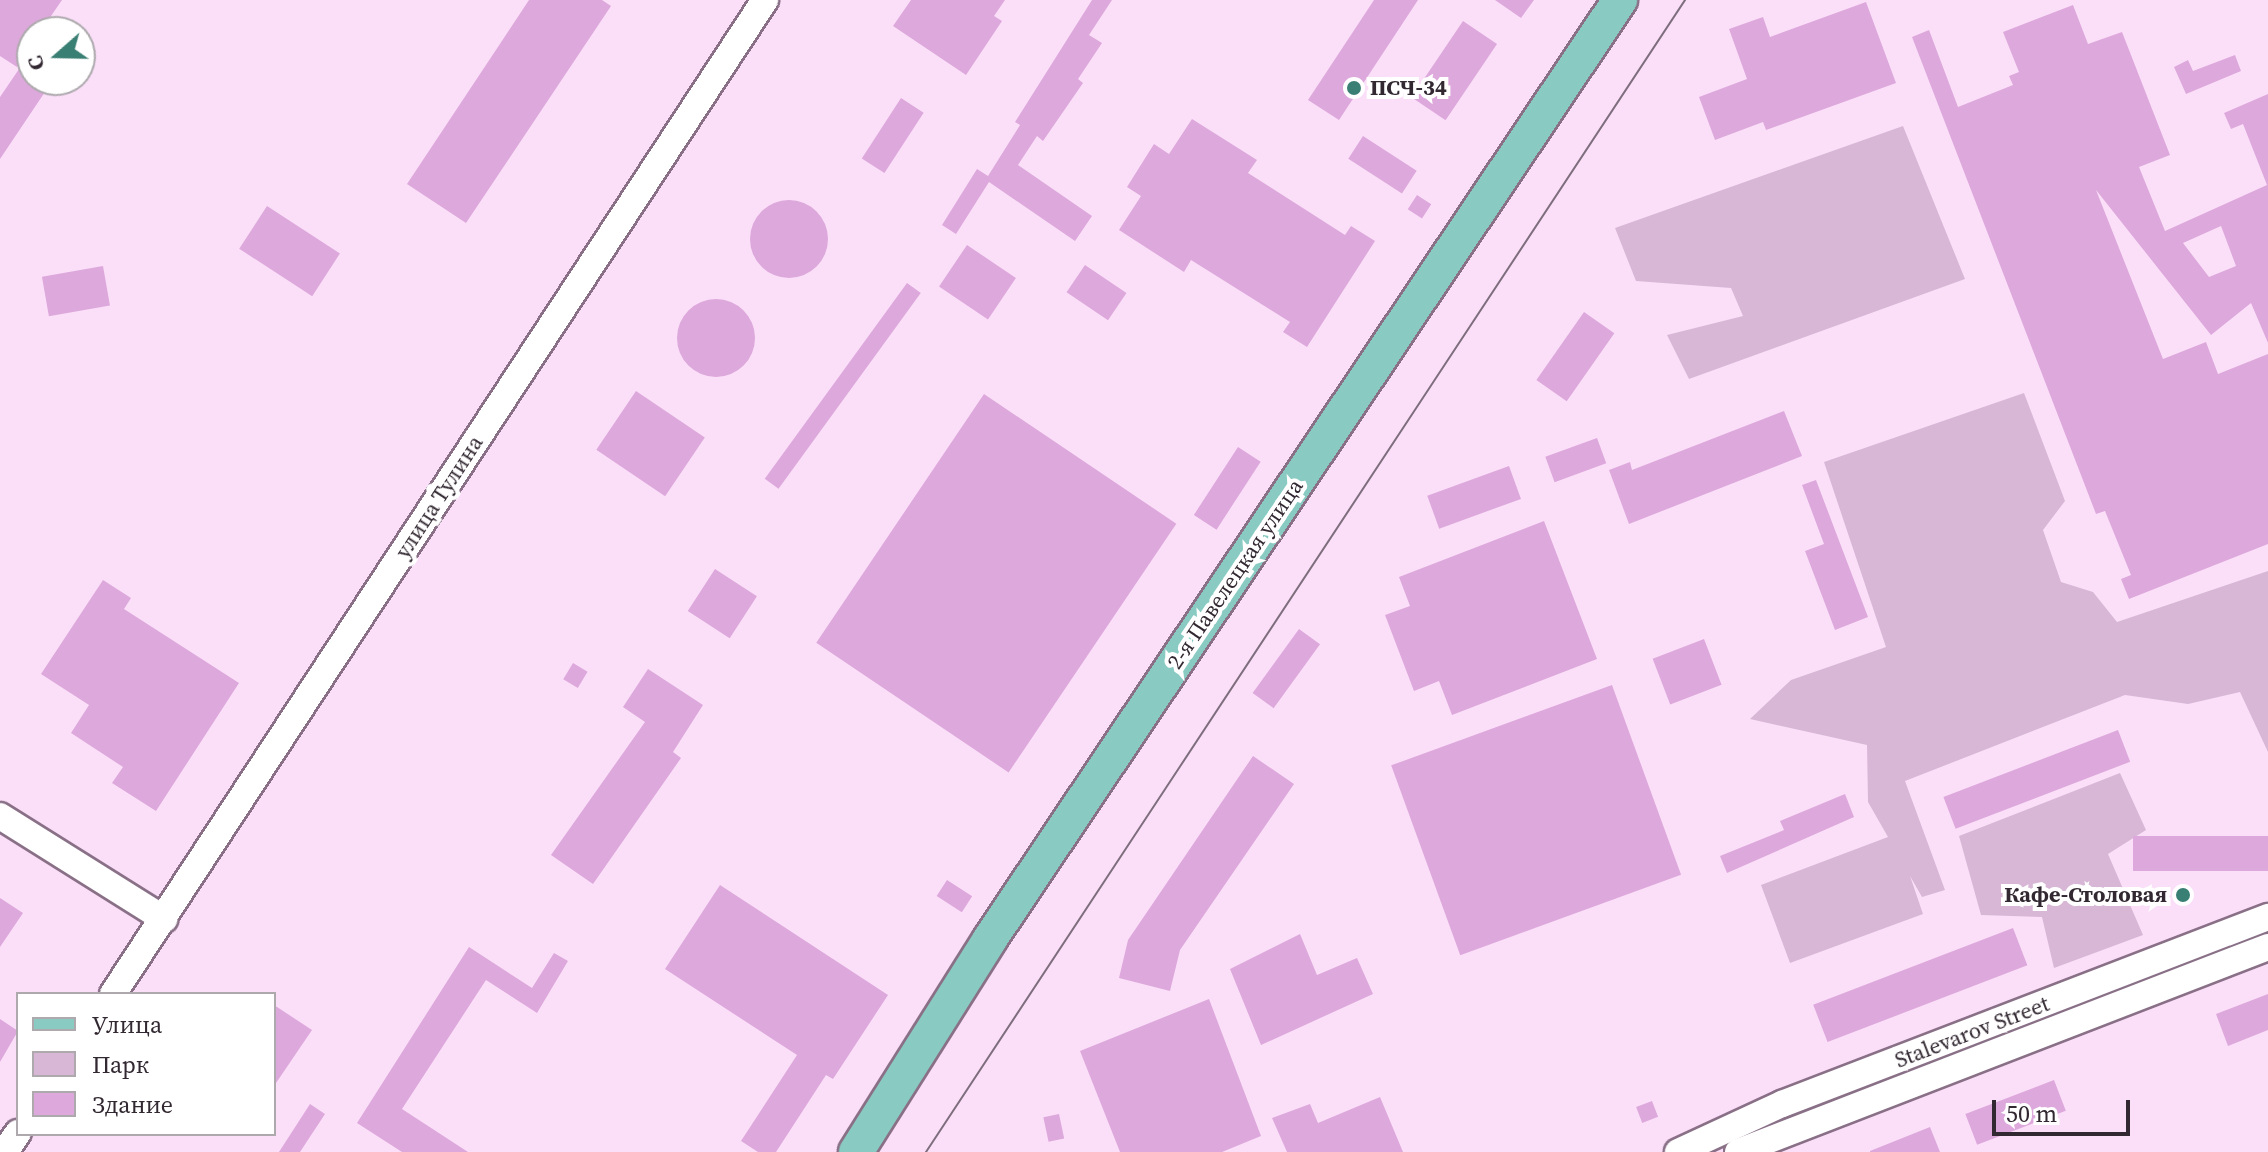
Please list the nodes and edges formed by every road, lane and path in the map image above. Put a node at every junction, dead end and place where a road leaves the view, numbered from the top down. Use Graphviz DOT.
graph roads {
  1 [pos="765,0"];
  2 [pos="1620,0"];
  3 [pos="0,816"];
  4 [pos="2268,917"];
  5 [pos="164,919"];
  6 [pos="2268,947"];
  7 [pos="114,992"];
  8 [pos="856,1152"];
  9 [pos="1678,1152"];
  10 [pos="1738,1152"];
  1 -- 5 [label="street, улица Тулина"];
  2 -- 8 [label="main road, 2-я Павелецкая улица"];
  3 -- 5 [label="street"];
  4 -- 9 [label="street, Stalevarov Street"];
  5 -- 7 [label="street, улица Тулина"];
  6 -- 10 [label="street, Stalevarov Street"];
}
